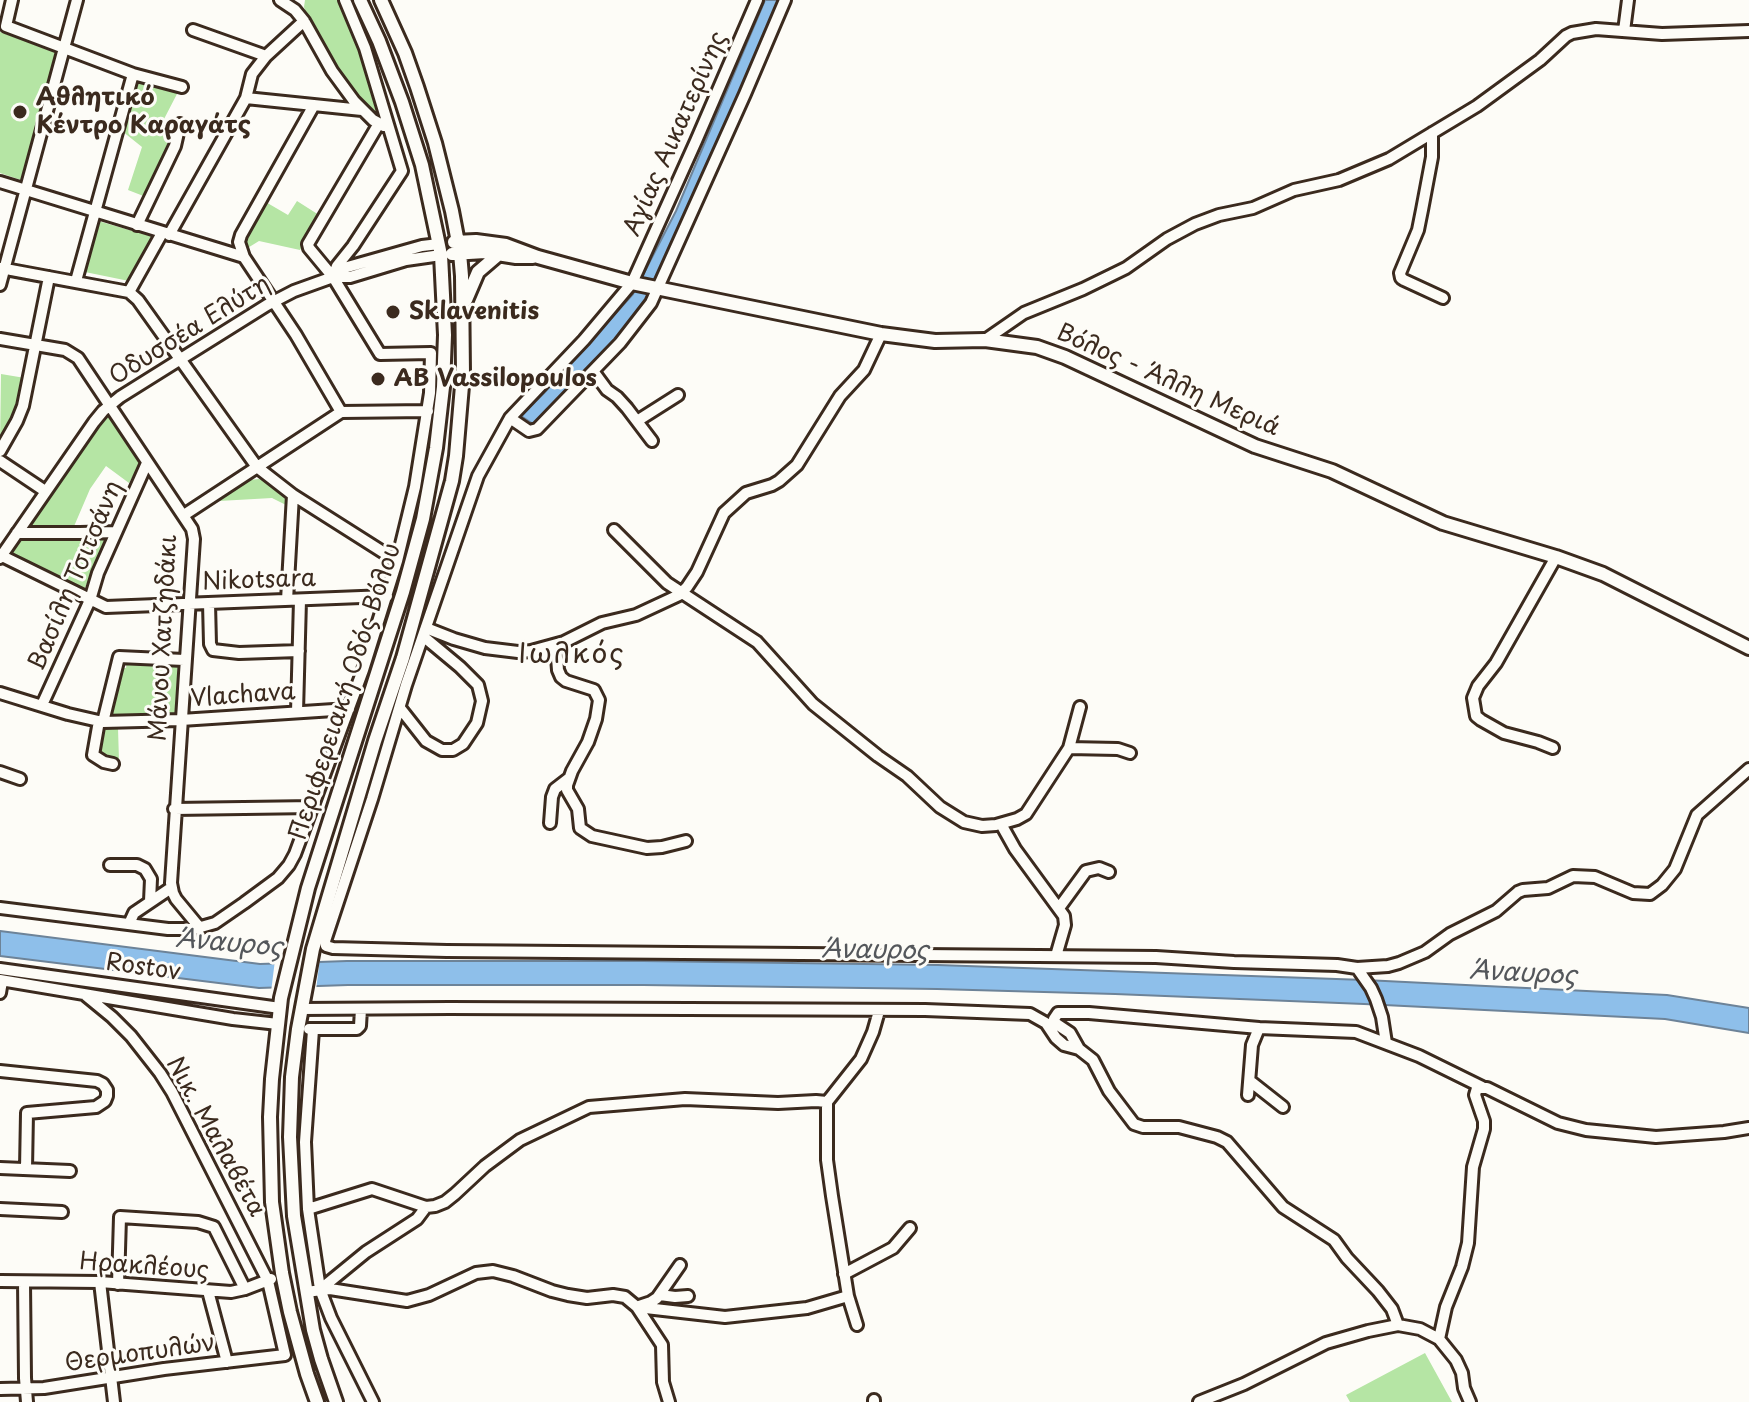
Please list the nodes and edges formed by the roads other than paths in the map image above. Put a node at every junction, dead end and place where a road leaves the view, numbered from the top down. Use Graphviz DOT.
graph roads {
  1 [pos="12,0"];
  2 [pos="77,0"];
  3 [pos="280,0"];
  4 [pos="345,0"];
  5 [pos="360,0"];
  6 [pos="381,0"];
  7 [pos="757,0"];
  8 [pos="785,0"];
  9 [pos="1628,0"];
  10 [pos="297,5"];
  11 [pos="304,21"];
  12 [pos="193,30"];
  13 [pos="1624,31"];
  14 [pos="1749,31"];
  15 [pos="64,48"];
  16 [pos="266,56"];
  17 [pos="133,74"];
  18 [pos="182,87"];
  19 [pos="246,98"];
  20 [pos="314,105"];
  21 [pos="362,110"];
  22 [pos="180,124"];
  23 [pos="384,126"];
  24 [pos="1432,133"];
  25 [pos="0,182"];
  26 [pos="26,191"];
  27 [pos="94,212"];
  28 [pos="137,225"];
  29 [pos="165,234"];
  30 [pos="459,247"];
  31 [pos="440,249"];
  32 [pos="499,254"];
  33 [pos="244,257"];
  34 [pos="538,257"];
  35 [pos="2,269"];
  36 [pos="49,277"];
  37 [pos="333,277"];
  38 [pos="76,281"];
  39 [pos="632,283"];
  40 [pos="0,285"];
  41 [pos="658,289"];
  42 [pos="129,292"];
  43 [pos="1443,298"];
  44 [pos="274,301"];
  45 [pos="464,307"];
  46 [pos="881,334"];
  47 [pos="0,339"];
  48 [pos="985,340"];
  49 [pos="35,345"];
  50 [pos="180,359"];
  51 [pos="593,371"];
  52 [pos="678,395"];
  53 [pos="110,405"];
  54 [pos="428,411"];
  55 [pos="341,412"];
  56 [pos="510,418"];
  57 [pos="637,421"];
  58 [pos="652,441"];
  59 [pos="0,451"];
  60 [pos="0,461"];
  61 [pos="147,463"];
  62 [pos="257,467"];
  63 [pos="45,491"];
  64 [pos="293,495"];
  65 [pos="184,515"];
  66 [pos="614,530"];
  67 [pos="116,532"];
  68 [pos="17,533"];
  69 [pos="0,556"];
  70 [pos="1556,557"];
  71 [pos="397,561"];
  72 [pos="681,593"];
  73 [pos="387,596"];
  74 [pos="90,600"];
  75 [pos="287,600"];
  76 [pos="300,600"];
  77 [pos="209,603"];
  78 [pos="188,604"];
  79 [pos="425,632"];
  80 [pos="556,645"];
  81 [pos="1749,648"];
  82 [pos="299,651"];
  83 [pos="184,660"];
  84 [pos="0,693"];
  85 [pos="42,705"];
  86 [pos="1080,707"];
  87 [pos="400,708"];
  88 [pos="349,709"];
  89 [pos="297,712"];
  90 [pos="181,720"];
  91 [pos="101,722"];
  92 [pos="1069,748"];
  93 [pos="1553,748"];
  94 [pos="1130,753"];
  95 [pos="113,764"];
  96 [pos="1749,769"];
  97 [pos="0,772"];
  98 [pos="20,779"];
  99 [pos="568,779"];
  100 [pos="314,807"];
  101 [pos="174,809"];
  102 [pos="550,823"];
  103 [pos="1001,824"];
  104 [pos="686,841"];
  105 [pos="110,865"];
  106 [pos="1109,872"];
  107 [pos="171,888"];
  108 [pos="150,901"];
  109 [pos="0,908"];
  110 [pos="1059,908"];
  111 [pos="129,924"];
  112 [pos="200,928"];
  113 [pos="1056,956"];
  114 [pos="1357,968"];
  115 [pos="0,969"];
  116 [pos="1,981"];
  117 [pos="0,993"];
  118 [pos="84,994"];
  119 [pos="124,1001"];
  120 [pos="280,1003"];
  121 [pos="302,1005"];
  122 [pos="361,1009"];
  123 [pos="879,1011"];
  124 [pos="115,1021"];
  125 [pos="278,1024"];
  126 [pos="1259,1028"];
  127 [pos="298,1029"];
  128 [pos="313,1030"];
  129 [pos="1386,1043"];
  130 [pos="1079,1049"];
  131 [pos="0,1071"];
  132 [pos="1250,1081"];
  133 [pos="1482,1087"];
  134 [pos="1248,1095"];
  135 [pos="827,1102"];
  136 [pos="1283,1107"];
  137 [pos="1749,1128"];
  138 [pos="0,1168"];
  139 [pos="26,1169"];
  140 [pos="70,1171"];
  141 [pos="426,1207"];
  142 [pos="0,1209"];
  143 [pos="308,1209"];
  144 [pos="62,1212"];
  145 [pos="910,1228"];
  146 [pos="680,1265"];
  147 [pos="282,1273"];
  148 [pos="844,1274"];
  149 [pos="0,1281"];
  150 [pos="268,1281"];
  151 [pos="24,1282"];
  152 [pos="100,1282"];
  153 [pos="118,1284"];
  154 [pos="245,1289"];
  155 [pos="320,1289"];
  156 [pos="208,1291"];
  157 [pos="306,1292"];
  158 [pos="660,1295"];
  159 [pos="688,1296"];
  160 [pos="848,1296"];
  161 [pos="637,1307"];
  162 [pos="857,1325"];
  163 [pos="1398,1325"];
  164 [pos="1439,1339"];
  165 [pos="285,1355"];
  166 [pos="227,1362"];
  167 [pos="111,1377"];
  168 [pos="0,1389"];
  169 [pos="25,1389"];
  170 [pos="27,1402"];
  171 [pos="114,1402"];
  172 [pos="317,1402"];
  173 [pos="336,1402"];
  174 [pos="373,1402"];
  175 [pos="669,1402"];
  176 [pos="1199,1402"];
  177 [pos="1470,1402"];
  1 -- 15 [label="street"];
  2 -- 15 [label="street"];
  3 -- 10 [label="street"];
  4 -- 23 [label="street"];
  5 -- 31 [label="main road, Περιφερειακή Οδός Βόλου"];
  6 -- 30 [label="main road, Περιφερειακή Οδός Βόλου"];
  7 -- 39 [label="street, Αγίας Αικατερίνης"];
  8 -- 41 [label="street"];
  9 -- 13 [label="street"];
  10 -- 11 [label="street"];
  11 -- 16 [label="street"];
  11 -- 21 [label="street"];
  12 -- 16 [label="street"];
  13 -- 14 [label="street"];
  13 -- 24 [label="street"];
  15 -- 17 [label="street"];
  15 -- 26 [label="street"];
  16 -- 19 [label="street"];
  17 -- 18 [label="street"];
  17 -- 27 [label="street"];
  19 -- 20 [label="street"];
  19 -- 29 [label="street"];
  20 -- 21 [label="street"];
  20 -- 33 [label="street"];
  21 -- 23 [label="street"];
  22 -- 28 [label="street"];
  23 -- 37 [label="street"];
  23 -- 37 [label="street"];
  24 -- 43 [label="street"];
  24 -- 48 [label="street"];
  25 -- 26 [label="street"];
  26 -- 27 [label="street"];
  26 -- 35 [label="street"];
  27 -- 28 [label="street"];
  27 -- 38 [label="street"];
  28 -- 29 [label="street"];
  29 -- 33 [label="street"];
  29 -- 42 [label="street"];
  30 -- 31 [label="main road, Βόλος - Άλλη Μεριά"];
  30 -- 32 [label="main road, Βόλος - Άλλη Μεριά"];
  30 -- 34 [label="main road, Βόλος - Άλλη Μεριά"];
  30 -- 45 [label="main road, Περιφερειακή Οδός Βόλου"];
  31 -- 37 [label="street, Οδυσσέα Ελύτη"];
  31 -- 120 [label="main road, Περιφερειακή Οδός Βόλου"];
  32 -- 34 [label="main road, Βόλος - Άλλη Μεριά"];
  32 -- 45 [label="main road"];
  33 -- 44 [label="street"];
  34 -- 39 [label="main road, Βόλος - Άλλη Μεριά"];
  35 -- 36 [label="street"];
  35 -- 40 [label="street"];
  36 -- 38 [label="street"];
  36 -- 49 [label="street"];
  37 -- 44 [label="street, Οδυσσέα Ελύτη"];
  37 -- 54 [label="street"];
  38 -- 42 [label="street"];
  39 -- 41 [label="main road, Βόλος - Άλλη Μεριά"];
  39 -- 56 [label="street, Αγίας Αικατερίνης"];
  41 -- 46 [label="main road, Βόλος - Άλλη Μεριά"];
  41 -- 51 [label="street"];
  42 -- 50 [label="street"];
  44 -- 50 [label="street, Οδυσσέα Ελύτη"];
  44 -- 55 [label="street"];
  45 -- 121 [label="main road, Περιφερειακή Οδός Βόλου"];
  46 -- 48 [label="main road, Βόλος - Άλλη Μεριά"];
  46 -- 72 [label="street"];
  47 -- 49 [label="street, Μάνου Χατζηδάκι"];
  48 -- 70 [label="main road, Βόλος - Άλλη Μεριά"];
  49 -- 53 [label="street, Μάνου Χατζηδάκι"];
  49 -- 59 [label="street"];
  50 -- 53 [label="street, Οδυσσέα Ελύτη"];
  50 -- 62 [label="street"];
  51 -- 56 [label="street"];
  51 -- 57 [label="street"];
  52 -- 57 [label="street"];
  53 -- 61 [label="street, Μάνου Χατζηδάκι"];
  53 -- 63 [label="street, Οδυσσέα Ελύτη"];
  54 -- 55 [label="street"];
  54 -- 71 [label="street"];
  55 -- 62 [label="street"];
  56 -- 79 [label="street, Αγίας Αικατερίνης"];
  57 -- 58 [label="street"];
  60 -- 63 [label="street"];
  61 -- 65 [label="street, Μάνου Χατζηδάκι"];
  61 -- 67 [label="street, Βασίλη Τσιτσάνη"];
  62 -- 64 [label="street"];
  62 -- 65 [label="street"];
  63 -- 68 [label="street, Οδυσσέα Ελύτη"];
  64 -- 71 [label="street"];
  64 -- 75 [label="street"];
  65 -- 78 [label="street, Μάνου Χατζηδάκι"];
  66 -- 72 [label="street"];
  67 -- 68 [label="street"];
  67 -- 74 [label="street, Βασίλη Τσιτσάνη"];
  68 -- 69 [label="street, Οδυσσέα Ελύτη"];
  69 -- 74 [label="street, Nikotsara"];
  70 -- 81 [label="main road, Βόλος - Άλλη Μεριά"];
  70 -- 93 [label="street"];
  71 -- 73 [label="street"];
  72 -- 80 [label="street"];
  72 -- 103 [label="street"];
  73 -- 76 [label="street, Nikotsara"];
  73 -- 88 [label="street"];
  74 -- 78 [label="street, Nikotsara"];
  74 -- 85 [label="street, Βασίλη Τσιτσάνη"];
  75 -- 76 [label="street, Nikotsara"];
  75 -- 77 [label="street, Nikotsara"];
  76 -- 82 [label="street"];
  77 -- 78 [label="street, Nikotsara"];
  77 -- 82 [label="street"];
  78 -- 83 [label="street, Μάνου Χατζηδάκι"];
  79 -- 80 [label="street"];
  79 -- 87 [label="street, Αγίας Αικατερίνης"];
  79 -- 87 [label="street"];
  80 -- 99 [label="street"];
  82 -- 89 [label="street"];
  83 -- 90 [label="street, Μάνου Χατζηδάκι"];
  83 -- 91 [label="street"];
  84 -- 85 [label="street, Vlachava"];
  85 -- 91 [label="street, Vlachava"];
  86 -- 92 [label="street"];
  87 -- 113 [label="street, Αγίας Αικατερίνης"];
  88 -- 89 [label="street, Vlachava"];
  88 -- 100 [label="street"];
  89 -- 90 [label="street, Vlachava"];
  90 -- 91 [label="street, Vlachava"];
  90 -- 101 [label="street, Μάνου Χατζηδάκι"];
  91 -- 95 [label="street"];
  92 -- 94 [label="street"];
  92 -- 103 [label="street"];
  96 -- 114 [label="street"];
  97 -- 98 [label="street"];
  99 -- 102 [label="street"];
  99 -- 104 [label="street"];
  100 -- 101 [label="street"];
  100 -- 112 [label="street"];
  101 -- 107 [label="street, Μάνου Χατζηδάκι"];
  103 -- 110 [label="street"];
  105 -- 108 [label="street"];
  106 -- 110 [label="street"];
  107 -- 108 [label="street"];
  107 -- 112 [label="street"];
  108 -- 111 [label="street"];
  109 -- 111 [label="street"];
  110 -- 113 [label="street"];
  111 -- 112 [label="street"];
  113 -- 114 [label="street"];
  114 -- 129 [label="street"];
  115 -- 120 [label="street, Rostov"];
  116 -- 117 [label="street"];
  116 -- 118 [label="street"];
  118 -- 119 [label="street"];
  118 -- 124 [label="street, Νικ. Μαλαβέτα"];
  119 -- 124 [label="street"];
  119 -- 125 [label="street"];
  120 -- 125 [label="main road, Περιφερειακή Οδός Βόλου"];
  121 -- 122 [label="street"];
  121 -- 127 [label="main road, Περιφερειακή Οδός Βόλου"];
  122 -- 123 [label="street"];
  122 -- 128 [label="street"];
  123 -- 130 [label="street"];
  123 -- 135 [label="street"];
  124 -- 150 [label="street, Νικ. Μαλαβέτα"];
  125 -- 147 [label="main road, Περιφερειακή Οδός Βόλου"];
  126 -- 129 [label="street"];
  126 -- 130 [label="street"];
  126 -- 132 [label="street"];
  127 -- 128 [label="street"];
  127 -- 157 [label="main road, Περιφερειακή Οδός Βόλου"];
  128 -- 143 [label="street"];
  129 -- 133 [label="street"];
  130 -- 163 [label="street"];
  131 -- 139 [label="street"];
  132 -- 134 [label="street"];
  132 -- 136 [label="street"];
  133 -- 137 [label="street"];
  133 -- 164 [label="street"];
  135 -- 141 [label="street"];
  135 -- 148 [label="street"];
  138 -- 139 [label="street"];
  139 -- 140 [label="street"];
  141 -- 143 [label="street"];
  141 -- 155 [label="street"];
  142 -- 144 [label="street"];
  143 -- 155 [label="street"];
  145 -- 148 [label="street"];
  146 -- 158 [label="street"];
  147 -- 150 [label="street, Ηρακλέους"];
  147 -- 172 [label="main road, Περιφερειακή Οδός Βόλου"];
  148 -- 160 [label="street"];
  149 -- 151 [label="street, Ηρακλέους"];
  150 -- 154 [label="street, Ηρακλέους"];
  150 -- 165 [label="street, Νικ. Μαλαβέτα"];
  151 -- 152 [label="street, Ηρακλέους"];
  151 -- 169 [label="street"];
  152 -- 153 [label="street, Ηρακλέους"];
  152 -- 167 [label="street"];
  153 -- 154 [label="street"];
  153 -- 156 [label="street, Ηρακλέους"];
  154 -- 156 [label="street, Ηρακλέους"];
  155 -- 157 [label="street"];
  155 -- 161 [label="street"];
  155 -- 174 [label="street"];
  156 -- 166 [label="street"];
  157 -- 173 [label="main road, Περιφερειακή Οδός Βόλου"];
  158 -- 159 [label="street"];
  158 -- 161 [label="street"];
  160 -- 161 [label="street"];
  160 -- 162 [label="street"];
  161 -- 175 [label="street"];
  163 -- 164 [label="street"];
  163 -- 176 [label="street"];
  164 -- 177 [label="street"];
  165 -- 166 [label="street, Θερμοπυλών"];
  166 -- 167 [label="street, Θερμοπυλών"];
  167 -- 169 [label="street, Θερμοπυλών"];
  167 -- 171 [label="street"];
  168 -- 169 [label="street, Θερμοπυλών"];
  169 -- 170 [label="street"];
}
